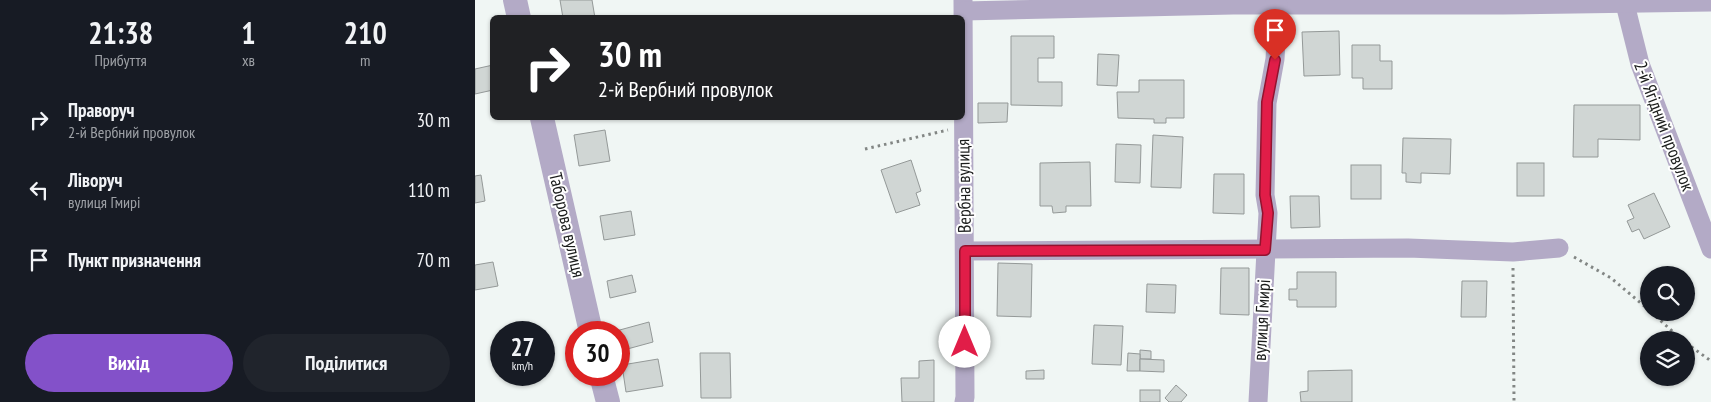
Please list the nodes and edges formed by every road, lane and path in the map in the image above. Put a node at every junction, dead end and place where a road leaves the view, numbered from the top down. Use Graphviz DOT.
graph roads {
  1 [pos="515,0"];
  2 [pos="1624,1"];
  3 [pos="1277,2"];
  4 [pos="1711,2"];
  5 [pos="963,6"];
  6 [pos="518,15"];
  7 [pos="542,120"];
  8 [pos="963,120"];
  9 [pos="963,126"];
  10 [pos="865,149"];
  11 [pos="1559,248"];
  12 [pos="1711,249"];
  13 [pos="1265,250"];
  14 [pos="965,251"];
  15 [pos="1513,252"];
  16 [pos="1640,303"];
  17 [pos="588,321"];
  18 [pos="1661,321"];
  19 [pos="1672,331"];
  20 [pos="1695,349"];
  21 [pos="1711,361"];
  22 [pos="603,386"];
  23 [pos="607,402"];
  24 [pos="963,402"];
  25 [pos="1258,402"];
  26 [pos="1514,402"];
  1 -- 6 [label="street"];
  2 -- 3 [label="street"];
  2 -- 4 [label="street"];
  2 -- 12 [label="street, 2-й Ягідний провулок"];
  3 -- 5 [label="street"];
  3 -- 13 [label="street, вулиця Гмирі"];
  7 -- 17 [label="street, Таборова вулиця"];
  8 -- 9 [label="street, Вербна вулиця"];
  9 -- 10 [label="path"];
  9 -- 14 [label="street, Вербна вулиця"];
  11 -- 15 [label="street"];
  11 -- 16 [label="path"];
  13 -- 14 [label="street"];
  13 -- 15 [label="street"];
  13 -- 25 [label="street, вулиця Гмирі"];
  14 -- 24 [label="street, Вербна вулиця"];
  15 -- 26 [label="path"];
  18 -- 19 [label="path"];
  20 -- 21 [label="path"];
  22 -- 23 [label="street"];
}
